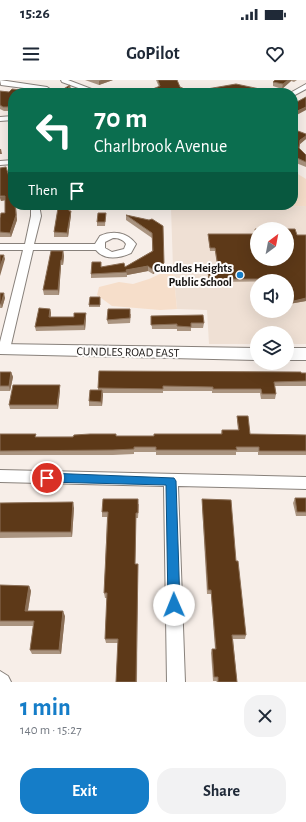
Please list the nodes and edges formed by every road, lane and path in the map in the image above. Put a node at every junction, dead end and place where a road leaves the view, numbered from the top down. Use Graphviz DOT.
graph roads {
  1 [pos="1,80"];
  2 [pos="63,82"];
  3 [pos="31,88"];
  4 [pos="83,88"];
  5 [pos="35,210"];
  6 [pos="29,246"];
  7 [pos="0,247"];
  8 [pos="99,247"];
  9 [pos="2,349"];
  10 [pos="250,354"];
  11 [pos="294,354"];
  12 [pos="306,354"];
  13 [pos="0,476"];
  14 [pos="171,481"];
  15 [pos="306,483"];
  16 [pos="176,682"];
  1 -- 3 [label="street"];
  2 -- 4 [label="street"];
  5 -- 6 [label="street"];
  6 -- 7 [label="street"];
  6 -- 8 [label="street"];
  6 -- 9 [label="street"];
  9 -- 10 [label="main road, CUNDLES ROAD EAST"];
  11 -- 12 [label="main road"];
  13 -- 14 [label="street"];
  14 -- 15 [label="street"];
  14 -- 16 [label="street"];
}
